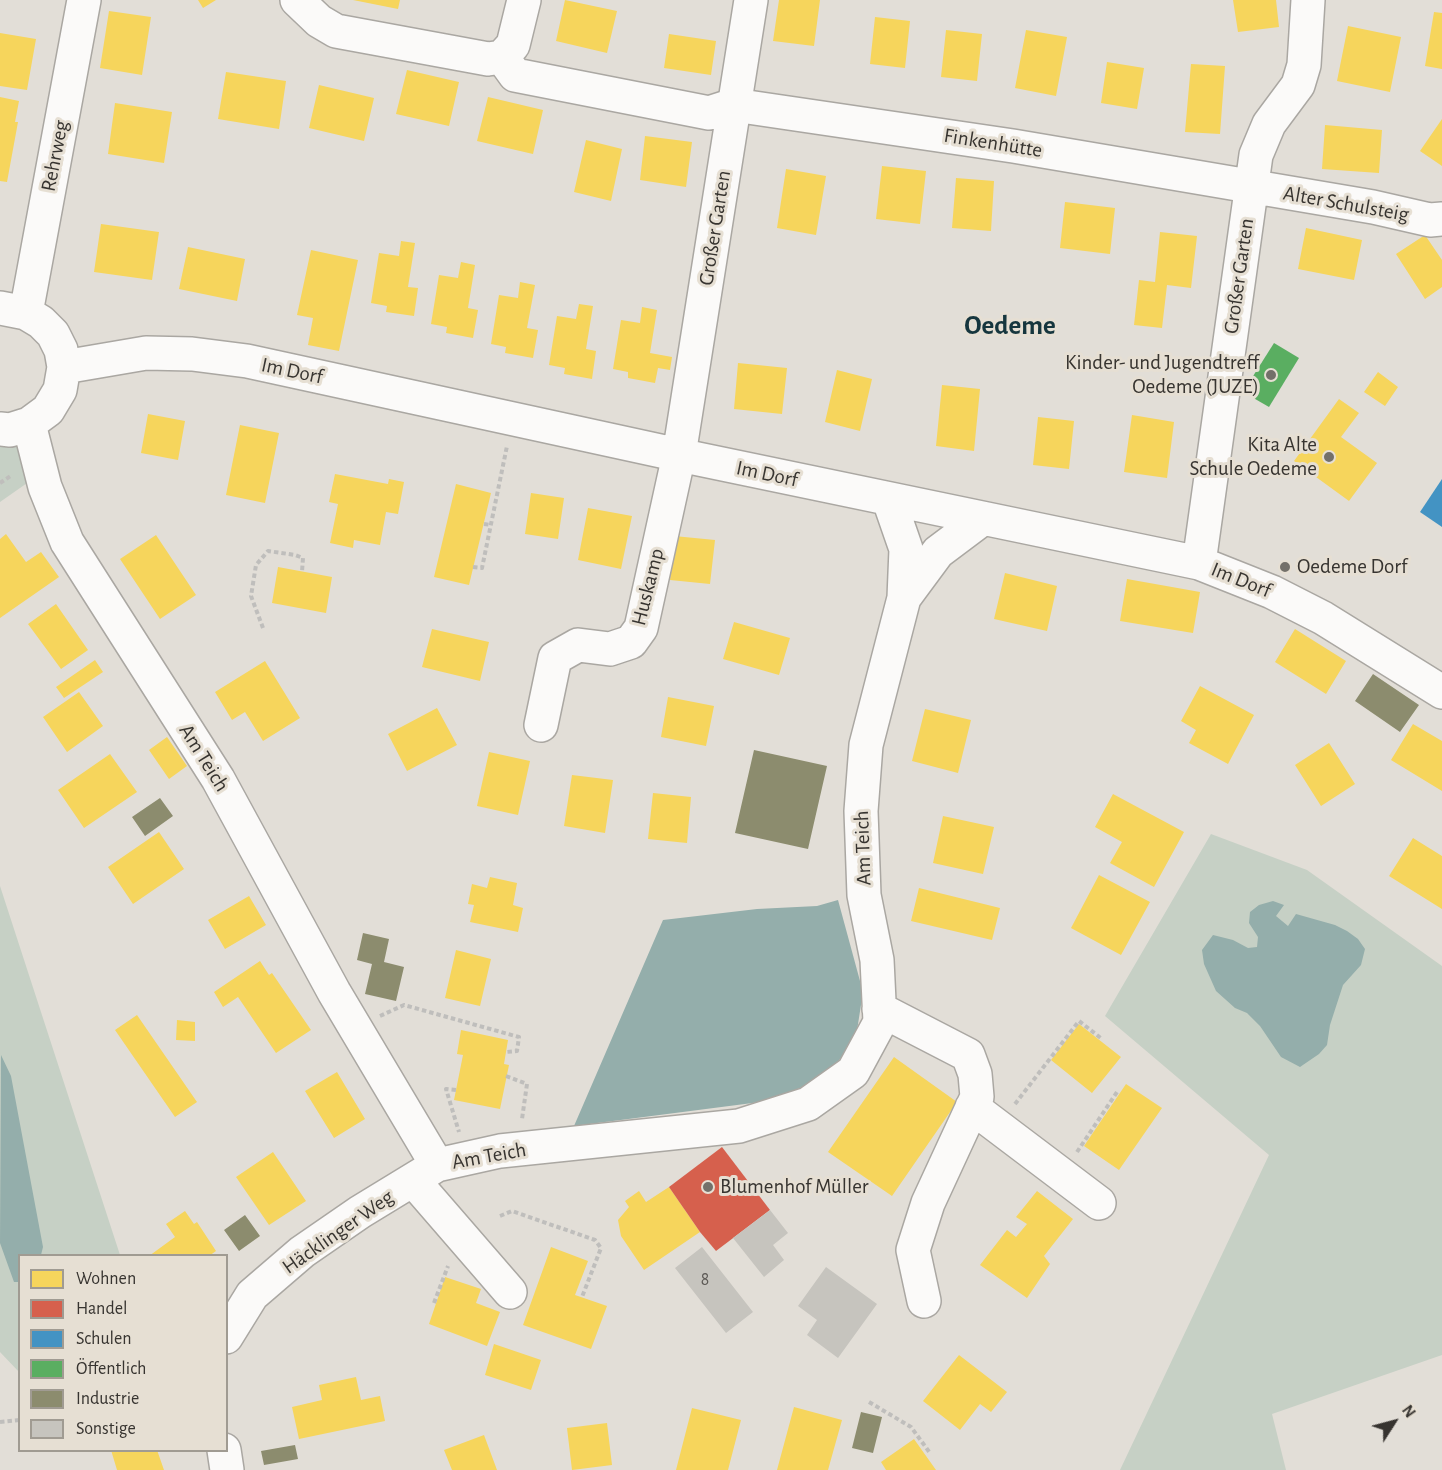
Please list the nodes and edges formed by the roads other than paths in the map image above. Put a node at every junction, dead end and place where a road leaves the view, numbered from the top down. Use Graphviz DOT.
graph roads {
  1 [pos="84,0"];
  2 [pos="297,0"];
  3 [pos="524,0"];
  4 [pos="751,0"];
  5 [pos="1308,0"];
  6 [pos="502,57"];
  7 [pos="734,105"];
  8 [pos="1251,187"];
  9 [pos="1442,219"];
  10 [pos="13,310"];
  11 [pos="64,367"];
  12 [pos="15,426"];
  13 [pos="678,455"];
  14 [pos="889,500"];
  15 [pos="982,519"];
  16 [pos="1199,563"];
  17 [pos="904,598"];
  18 [pos="1442,692"];
  19 [pos="541,725"];
  20 [pos="879,1009"];
  21 [pos="972,1107"];
  22 [pos="439,1168"];
  23 [pos="1099,1203"];
  24 [pos="510,1292"];
  25 [pos="924,1301"];
  26 [pos="228,1334"];
  27 [pos="224,1452"];
  28 [pos="227,1470"];
  1 -- 10 [label="street, Rehrweg"];
  2 -- 6 [label="street"];
  3 -- 6 [label="street"];
  4 -- 7 [label="street, Großer Garten"];
  5 -- 8 [label="street, Großer Garten"];
  6 -- 7 [label="street"];
  7 -- 8 [label="street, Finkenhütte"];
  7 -- 13 [label="street, Großer Garten"];
  8 -- 9 [label="street, Alter Schulsteig"];
  8 -- 16 [label="street, Großer Garten"];
  10 -- 11 [label="street"];
  11 -- 12 [label="street"];
  11 -- 13 [label="street, Im Dorf"];
  12 -- 22 [label="street, Am Teich"];
  13 -- 14 [label="street, Im Dorf"];
  13 -- 19 [label="street, Huskamp"];
  14 -- 15 [label="street, Im Dorf"];
  14 -- 17 [label="street, Am Teich"];
  15 -- 16 [label="street, Im Dorf"];
  15 -- 17 [label="street, Am Teich"];
  16 -- 18 [label="street, Im Dorf"];
  17 -- 20 [label="street, Am Teich"];
  20 -- 21 [label="street"];
  20 -- 22 [label="street, Am Teich"];
  21 -- 23 [label="street"];
  21 -- 25 [label="street"];
  22 -- 24 [label="street"];
  22 -- 26 [label="street, Häcklinger Weg"];
  27 -- 28 [label="street"];
}
